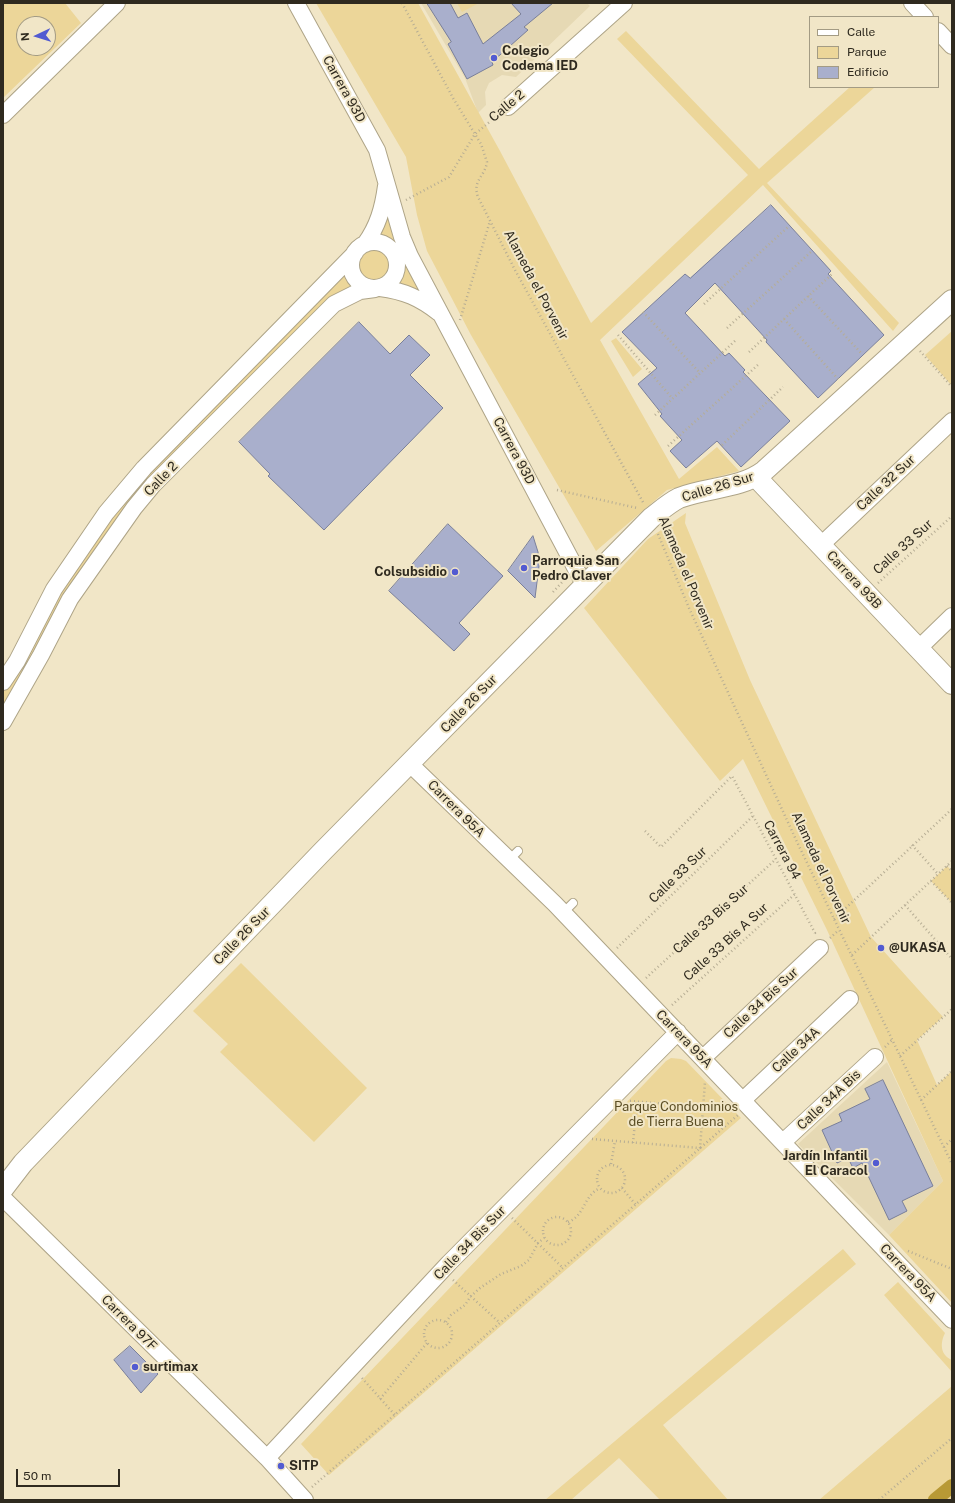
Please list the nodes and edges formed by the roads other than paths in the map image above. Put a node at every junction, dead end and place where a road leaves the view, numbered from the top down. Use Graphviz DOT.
graph roads {
  1 [pos="118,3"];
  2 [pos="296,3"];
  3 [pos="624,3"];
  4 [pos="912,3"];
  5 [pos="924,16"];
  6 [pos="939,32"];
  7 [pos="952,46"];
  8 [pos="508,107"];
  9 [pos="3,115"];
  10 [pos="386,178"];
  11 [pos="402,237"];
  12 [pos="360,249"];
  13 [pos="399,261"];
  14 [pos="416,266"];
  15 [pos="378,288"];
  16 [pos="952,300"];
  17 [pos="444,316"];
  18 [pos="952,421"];
  19 [pos="756,477"];
  20 [pos="821,545"];
  21 [pos="585,586"];
  22 [pos="952,616"];
  23 [pos="919,648"];
  24 [pos="3,682"];
  25 [pos="952,684"];
  26 [pos="3,722"];
  27 [pos="410,764"];
  28 [pos="820,948"];
  29 [pos="850,999"];
  30 [pos="678,1032"];
  31 [pos="875,1057"];
  32 [pos="703,1058"];
  33 [pos="742,1107"];
  34 [pos="783,1142"];
  35 [pos="23,1163"];
  36 [pos="3,1176"];
  37 [pos="3,1189"];
  38 [pos="3,1198"];
  39 [pos="952,1320"];
  40 [pos="267,1458"];
  41 [pos="308,1494"];
  1 -- 9 [label="street"];
  2 -- 10 [label="street, Carrera 93D"];
  3 -- 8 [label="street, Calle 2"];
  4 -- 5 [label="street"];
  6 -- 7 [label="street"];
  10 -- 11 [label="street, Carrera 93D"];
  10 -- 12 [label="street, Carrera 93D"];
  11 -- 13 [label="street, Carrera 93D"];
  11 -- 14 [label="street, Carrera 93D"];
  12 -- 13 [label="street, Carrera 93D"];
  12 -- 15 [label="street"];
  12 -- 24 [label="street, Calle 2"];
  13 -- 14 [label="street, Carrera 93D"];
  13 -- 15 [label="street"];
  14 -- 17 [label="street, Carrera 93D"];
  15 -- 17 [label="street, Carrera 93D"];
  15 -- 26 [label="street, Calle 2"];
  16 -- 19 [label="street, Calle 26 Sur"];
  17 -- 21 [label="street, Carrera 93D"];
  18 -- 20 [label="street, Calle 32 Sur"];
  19 -- 20 [label="street, Carrera 93B"];
  19 -- 21 [label="street, Calle 26 Sur"];
  20 -- 23 [label="street, Carrera 93B"];
  21 -- 27 [label="street, Calle 26 Sur"];
  22 -- 23 [label="street"];
  23 -- 25 [label="street, Carrera 93B"];
  27 -- 30 [label="street, Carrera 95A"];
  27 -- 35 [label="street, Calle 26 Sur"];
  28 -- 32 [label="street, Calle 34 Bis Sur"];
  29 -- 33 [label="street, Calle 34A"];
  30 -- 32 [label="street, Carrera 95A"];
  30 -- 40 [label="street, Calle 34 Bis Sur"];
  31 -- 34 [label="street, Calle 34A Bis"];
  32 -- 33 [label="street, Carrera 95A"];
  33 -- 34 [label="street, Carrera 95A"];
  34 -- 39 [label="street, Carrera 95A"];
  35 -- 36 [label="street, Calle 26 Sur"];
  35 -- 37 [label="street, Calle 26 Sur"];
  38 -- 40 [label="street, Carrera 97F"];
  40 -- 41 [label="street, Carrera 97F"];
}
